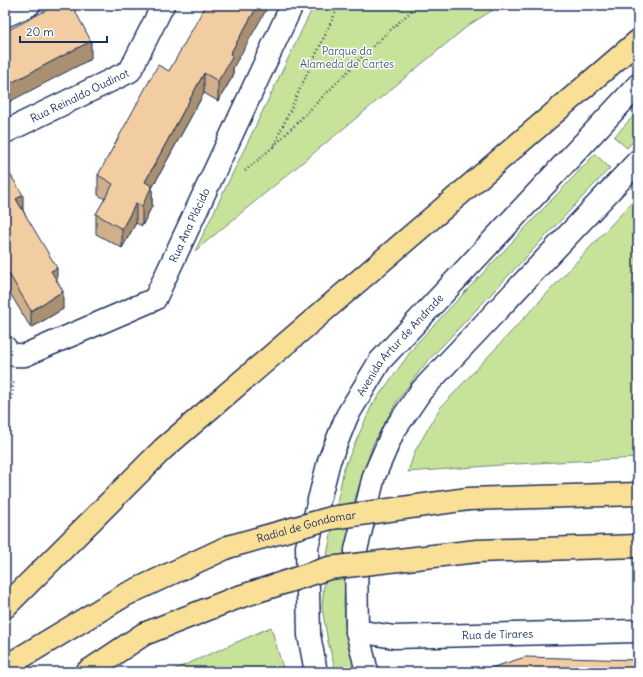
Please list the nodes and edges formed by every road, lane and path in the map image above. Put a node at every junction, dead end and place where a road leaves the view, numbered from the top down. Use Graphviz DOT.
graph roads {
  1 [pos="29,5"];
  2 [pos="163,5"];
  3 [pos="292,5"];
  4 [pos="339,5"];
  5 [pos="418,5"];
  6 [pos="5,16"];
  7 [pos="638,41"];
  8 [pos="638,86"];
  9 [pos="5,132"];
  10 [pos="273,147"];
  11 [pos="638,161"];
  12 [pos="243,173"];
  13 [pos="10,351"];
  14 [pos="5,439"];
  15 [pos="638,494"];
  16 [pos="638,546"];
  17 [pos="5,607"];
  18 [pos="638,630"];
  19 [pos="357,631"];
  20 [pos="5,667"];
  21 [pos="87,672"];
  22 [pos="316,672"];
  23 [pos="367,672"];
  1 -- 6 [label="main road"];
  2 -- 9 [label="main road, Rua Reinaldo Oudinot"];
  3 -- 13 [label="main road, Rua Ana Plácido"];
  4 -- 10 [label="path"];
  5 -- 10 [label="path"];
  7 -- 17 [label="highway"];
  8 -- 22 [label="main road, Avenida Artur de Andrade"];
  10 -- 12 [label="path"];
  11 -- 19 [label="main road"];
  13 -- 14 [label="path"];
  15 -- 20 [label="highway, Radial de Gondomar, bridge"];
  16 -- 21 [label="highway, bridge"];
  18 -- 19 [label="main road, Rua de Tirares"];
  19 -- 23 [label="main road"];
}
